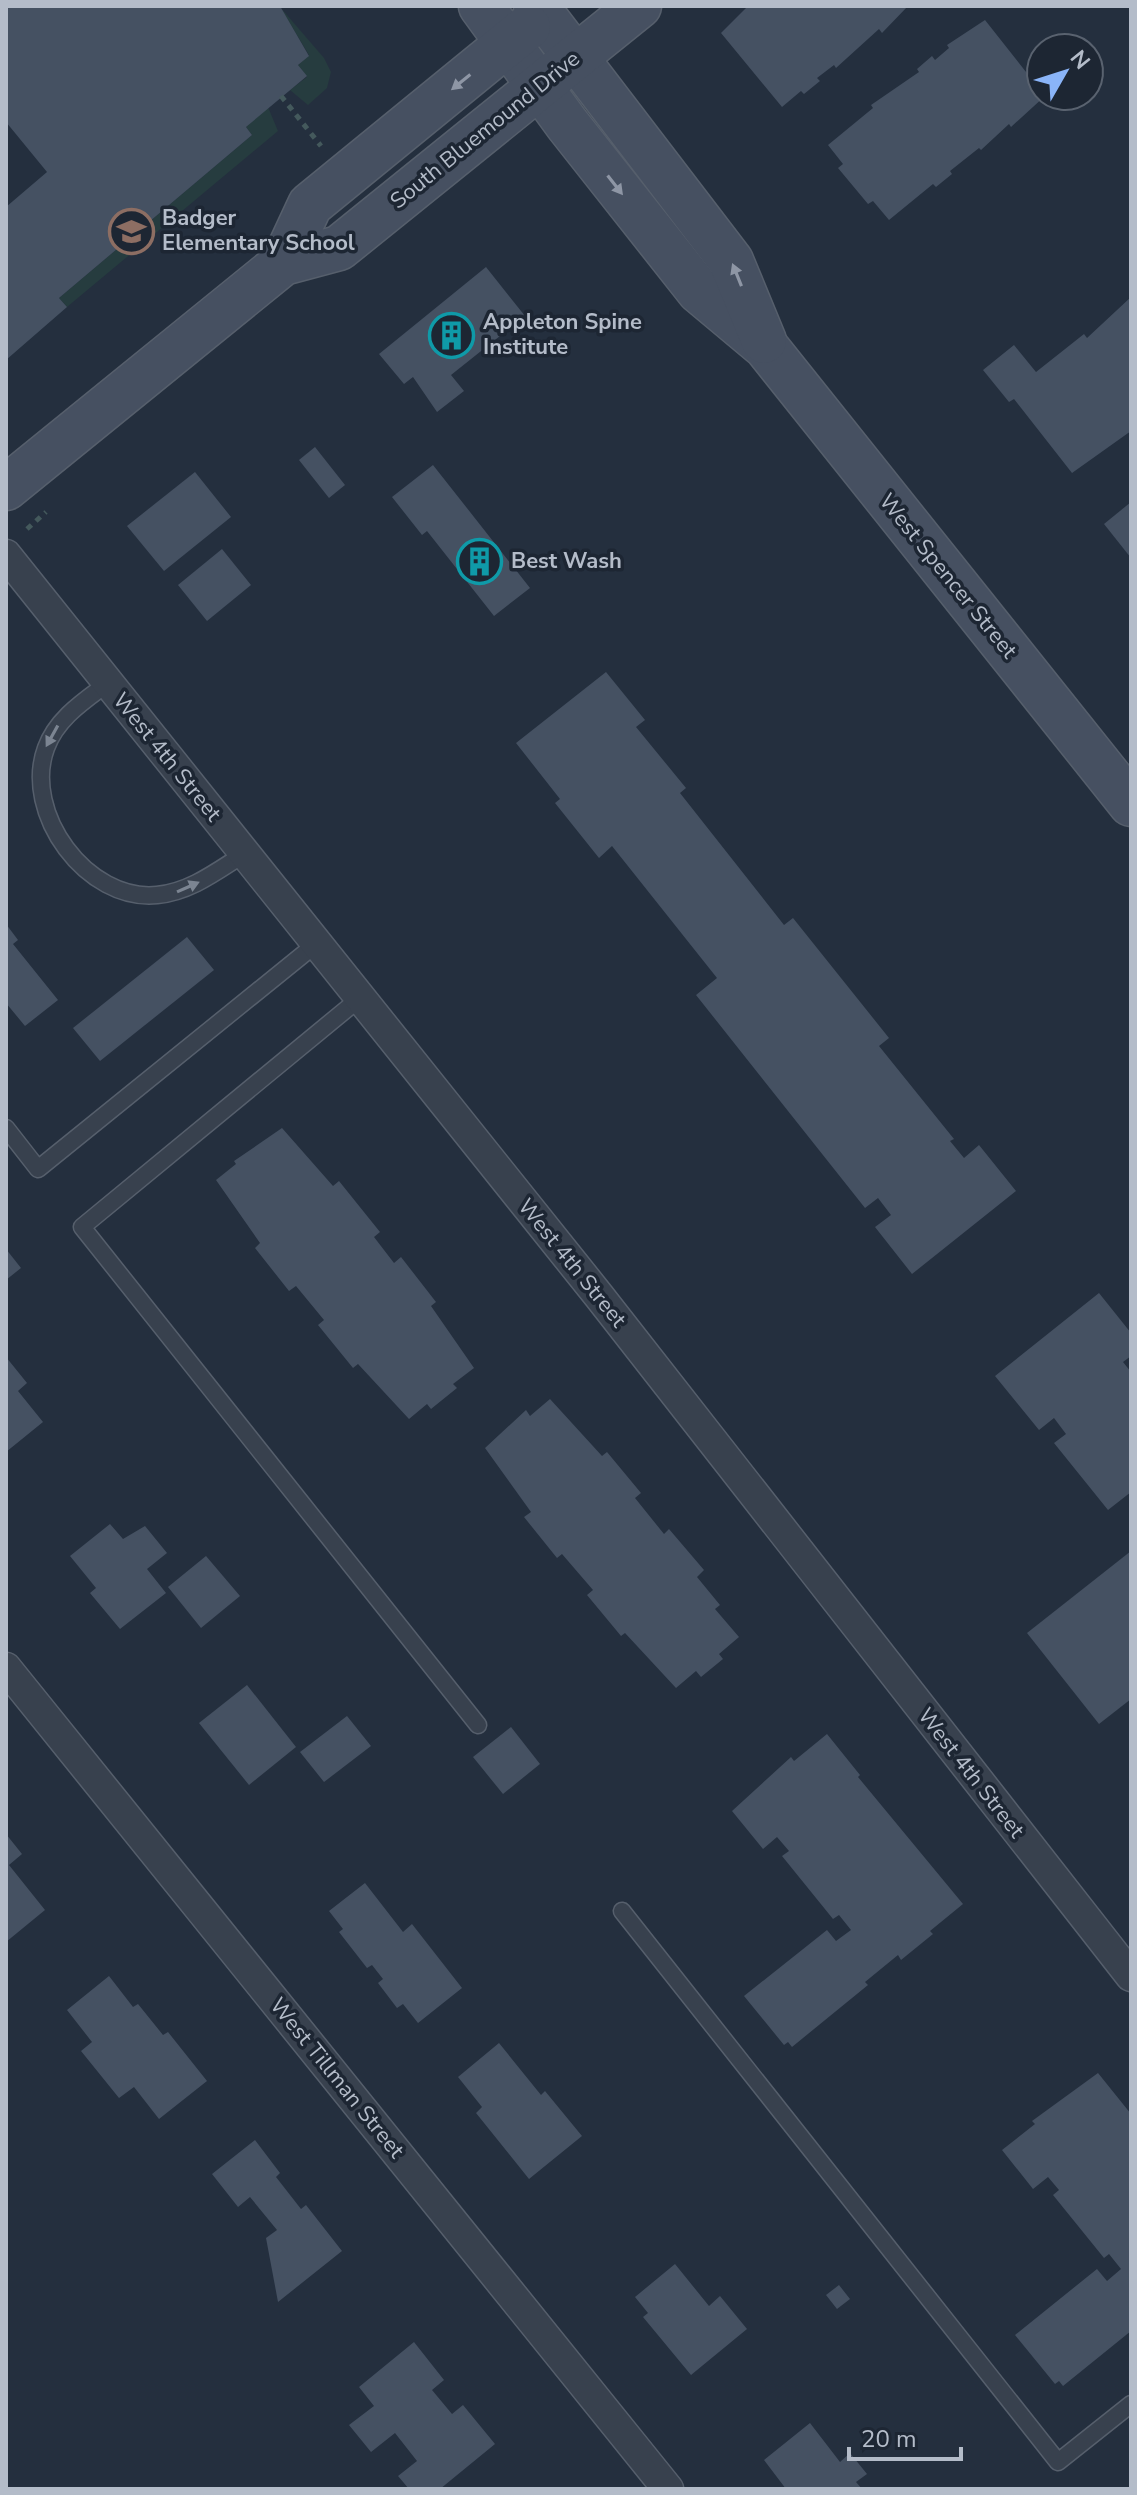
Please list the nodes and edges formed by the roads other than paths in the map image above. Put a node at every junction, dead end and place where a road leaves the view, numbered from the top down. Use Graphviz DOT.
graph roads {
  1 [pos="481,6"];
  2 [pos="639,6"];
  3 [pos="545,9"];
  4 [pos="507,44"];
  5 [pos="575,57"];
  6 [pos="539,85"];
  7 [pos="283,263"];
  8 [pos="766,347"];
  9 [pos="10,477"];
  10 [pos="6,555"];
  11 [pos="108,683"];
  12 [pos="1131,804"];
  13 [pos="244,854"];
  14 [pos="316,944"];
  15 [pos="360,998"];
  16 [pos="6,1128"];
  17 [pos="6,1668"];
  18 [pos="478,1725"];
  19 [pos="622,1911"];
  20 [pos="1131,1976"];
  21 [pos="1131,2404"];
  22 [pos="668,2489"];
  1 -- 4 [label="street, West Spencer Street"];
  2 -- 5 [label="street, South Bluemound Drive"];
  3 -- 4 [label="street, South Bluemound Drive"];
  3 -- 5 [label="street, West Spencer Street"];
  4 -- 6 [label="street, West Spencer Street"];
  4 -- 7 [label="street, South Bluemound Drive, one-way"];
  5 -- 6 [label="street, South Bluemound Drive"];
  8 -- 5 [label="street, West Spencer Street, one-way"];
  6 -- 7 [label="street, South Bluemound Drive"];
  6 -- 8 [label="street, West Spencer Street, one-way"];
  7 -- 9 [label="street, South Bluemound Drive"];
  8 -- 12 [label="street, West Spencer Street"];
  10 -- 11 [label="street, West 4th Street"];
  11 -- 13 [label="street, West 4th Street"];
  11 -- 13 [label="lane, one-way"];
  13 -- 14 [label="street, West 4th Street"];
  14 -- 15 [label="street, West 4th Street"];
  14 -- 16 [label="lane"];
  15 -- 18 [label="lane"];
  15 -- 20 [label="street, West 4th Street"];
  17 -- 22 [label="street, West Tillman Street"];
  19 -- 21 [label="lane"];
}
